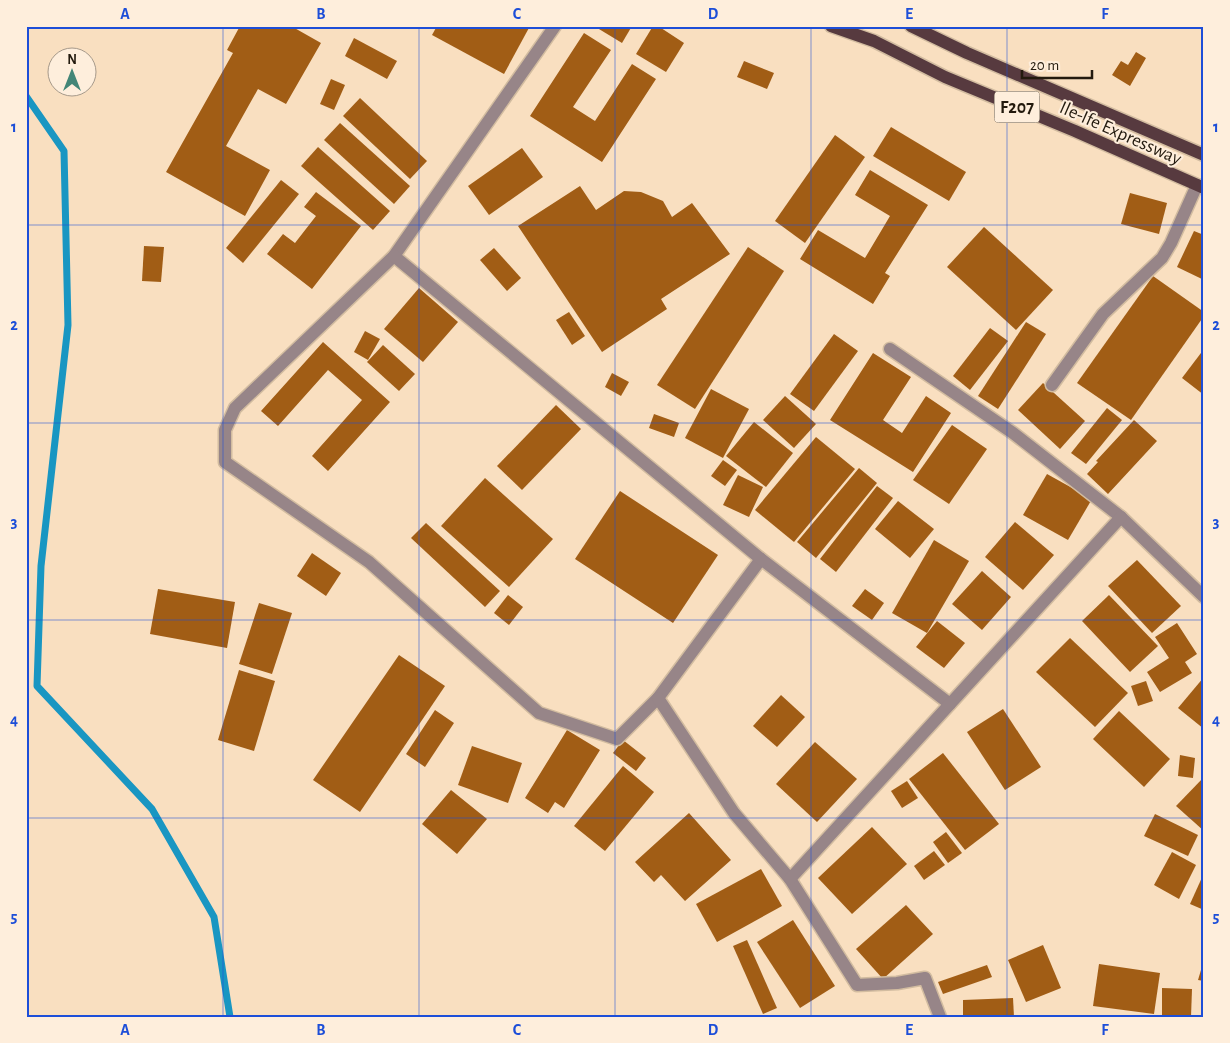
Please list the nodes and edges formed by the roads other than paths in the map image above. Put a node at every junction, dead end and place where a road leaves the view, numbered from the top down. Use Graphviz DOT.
graph roads {
  1 [pos="556,26"];
  2 [pos="831,26"];
  3 [pos="911,26"];
  4 [pos="1204,155"];
  5 [pos="1200,187"];
  6 [pos="394,256"];
  7 [pos="890,349"];
  8 [pos="1052,385"];
  9 [pos="1121,517"];
  10 [pos="760,559"];
  11 [pos="1204,597"];
  12 [pos="658,698"];
  13 [pos="950,704"];
  14 [pos="790,879"];
  15 [pos="940,1017"];
  1 -- 6 [label="street"];
  2 -- 5 [label="main road, Ile-Ife Expressway / F207"];
  3 -- 4 [label="main road, Ile-Ife Expressway / F207"];
  5 -- 8 [label="street"];
  6 -- 10 [label="street"];
  6 -- 12 [label="street"];
  7 -- 9 [label="street"];
  9 -- 11 [label="street"];
  9 -- 13 [label="street"];
  10 -- 12 [label="street"];
  10 -- 13 [label="street"];
  12 -- 14 [label="street"];
  13 -- 14 [label="street"];
  14 -- 15 [label="street"];
}
